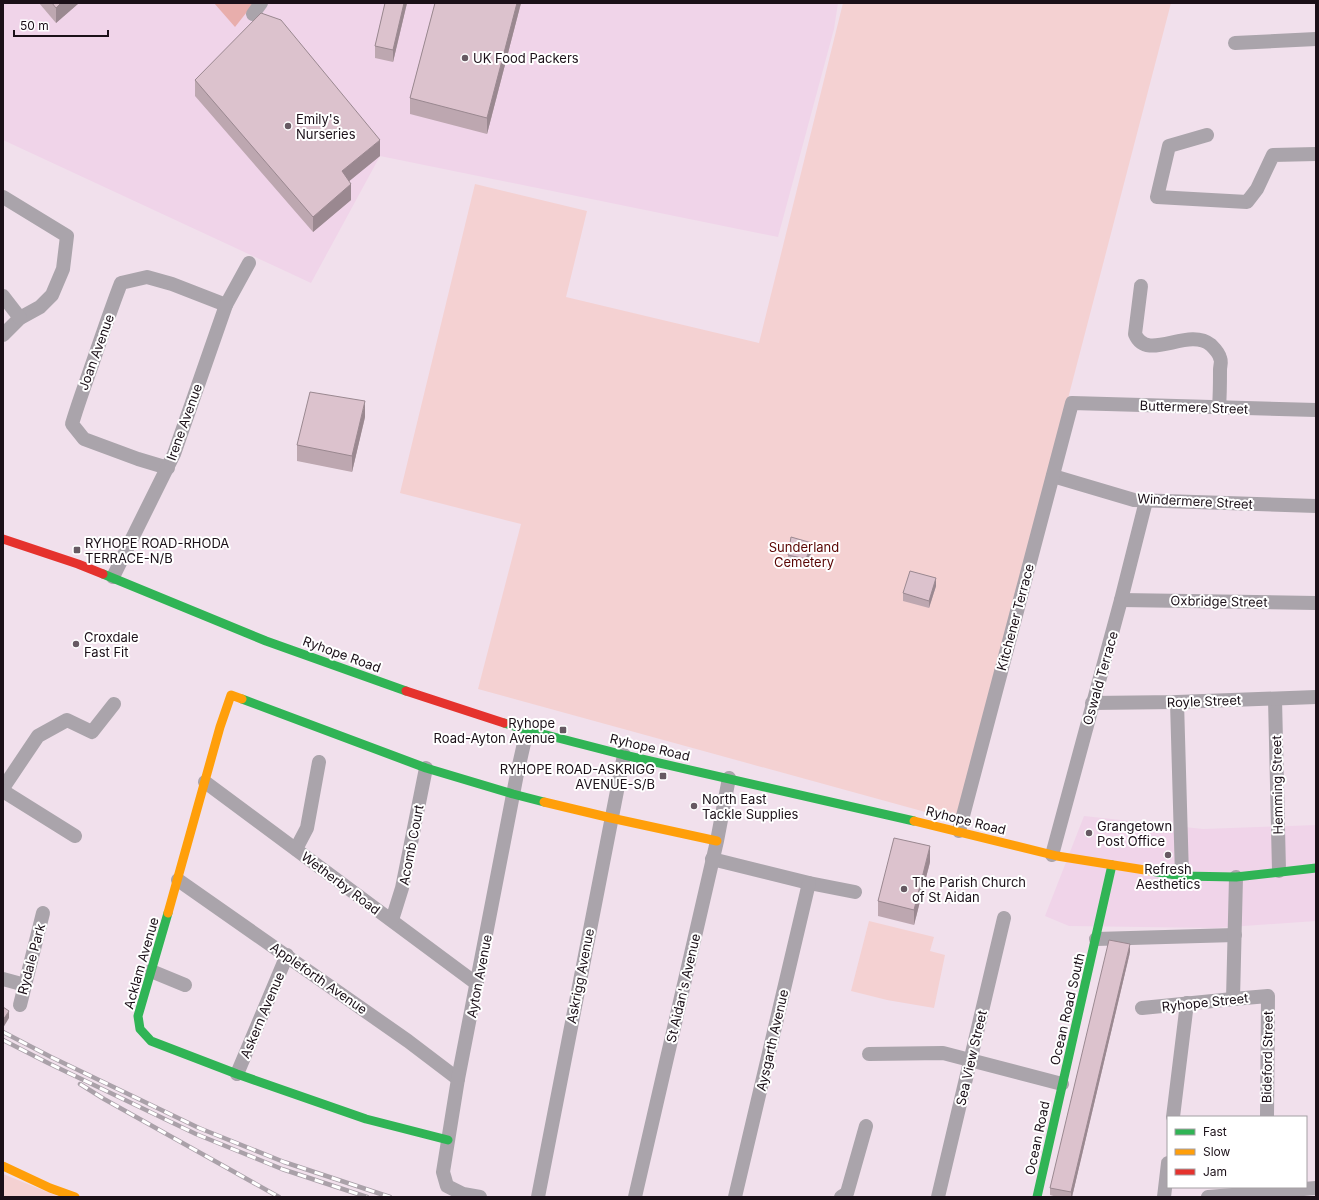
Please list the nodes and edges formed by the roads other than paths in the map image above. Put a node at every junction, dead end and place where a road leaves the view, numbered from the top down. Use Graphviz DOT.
graph roads {
  1 [pos="1316,39"];
  2 [pos="1235,43"];
  3 [pos="1207,135"];
  4 [pos="1316,154"];
  5 [pos="3,197"];
  6 [pos="249,263"];
  7 [pos="1141,286"];
  8 [pos="3,296"];
  9 [pos="226,305"];
  10 [pos="20,318"];
  11 [pos="3,335"];
  12 [pos="1072,404"];
  13 [pos="1219,407"];
  14 [pos="1316,410"];
  15 [pos="168,468"];
  16 [pos="1052,476"];
  17 [pos="1146,501"];
  18 [pos="1316,506"];
  19 [pos="3,539"];
  20 [pos="112,578"];
  21 [pos="1121,600"];
  22 [pos="1316,603"];
  23 [pos="1316,697"];
  24 [pos="1276,699"];
  25 [pos="1177,702"];
  26 [pos="1092,703"];
  27 [pos="114,704"];
  28 [pos="527,730"];
  29 [pos="624,755"];
  30 [pos="319,762"];
  31 [pos="426,768"];
  32 [pos="729,778"];
  33 [pos="205,782"];
  34 [pos="3,789"];
  35 [pos="513,794"];
  36 [pos="611,818"];
  37 [pos="958,831"];
  38 [pos="75,836"];
  39 [pos="717,841"];
  40 [pos="296,849"];
  41 [pos="1052,855"];
  42 [pos="712,859"];
  43 [pos="1112,865"];
  44 [pos="1316,868"];
  45 [pos="1279,872"];
  46 [pos="1182,876"];
  47 [pos="1236,877"];
  48 [pos="178,880"];
  49 [pos="809,883"];
  50 [pos="855,892"];
  51 [pos="43,913"];
  52 [pos="1004,918"];
  53 [pos="392,920"];
  54 [pos="1235,935"];
  55 [pos="1096,939"];
  56 [pos="287,955"];
  57 [pos="152,971"];
  58 [pos="3,979"];
  59 [pos="477,984"];
  60 [pos="25,985"];
  61 [pos="185,985"];
  62 [pos="1268,996"];
  63 [pos="1233,999"];
  64 [pos="1187,1004"];
  65 [pos="20,1005"];
  66 [pos="1142,1008"];
  67 [pos="869,1054"];
  68 [pos="971,1060"];
  69 [pos="237,1074"];
  70 [pos="458,1079"];
  71 [pos="1062,1084"];
  72 [pos="1173,1116"];
  73 [pos="1267,1116"];
  74 [pos="866,1126"];
  75 [pos="448,1140"];
  76 [pos="3,1166"];
  77 [pos="1167,1172"];
  78 [pos="1316,1188"];
  79 [pos="1266,1190"];
  80 [pos="844,1195"];
  81 [pos="75,1197"];
  82 [pos="480,1197"];
  83 [pos="538,1197"];
  84 [pos="635,1197"];
  85 [pos="735,1197"];
  86 [pos="938,1197"];
  87 [pos="1037,1197"];
  88 [pos="1164,1197"];
  89 [pos="1208,1197"];
  1 -- 2 [label="street"];
  3 -- 4 [label="street"];
  5 -- 10 [label="street"];
  6 -- 9 [label="street, Irene Avenue"];
  7 -- 13 [label="street"];
  8 -- 10 [label="street"];
  9 -- 15 [label="street, Irene Avenue"];
  9 -- 15 [label="street, Joan Avenue"];
  10 -- 11 [label="street"];
  12 -- 13 [label="street, Buttermere Street"];
  12 -- 16 [label="street, Kitchener Terrace"];
  13 -- 14 [label="street, Buttermere Street"];
  15 -- 20 [label="street, Irene Avenue"];
  16 -- 17 [label="street, Windermere Street"];
  16 -- 37 [label="street, Kitchener Terrace"];
  17 -- 18 [label="street, Windermere Street"];
  17 -- 21 [label="street, Oswald Terrace"];
  19 -- 20 [label="main road, Ryhope Road"];
  20 -- 28 [label="main road, Ryhope Road"];
  21 -- 22 [label="street, Oxbridge Street"];
  21 -- 26 [label="street, Oswald Terrace"];
  23 -- 24 [label="street, Royle Street"];
  24 -- 25 [label="street, Royle Street"];
  24 -- 45 [label="street, Hemming Street"];
  25 -- 26 [label="street, Royle Street"];
  25 -- 46 [label="street"];
  26 -- 41 [label="street, Oswald Terrace"];
  27 -- 34 [label="street"];
  28 -- 29 [label="main road, Ryhope Road"];
  28 -- 35 [label="street, Ayton Avenue"];
  29 -- 32 [label="main road, Ryhope Road"];
  29 -- 36 [label="street, Askrigg Avenue"];
  30 -- 40 [label="street"];
  31 -- 33 [label="main road, Acklam Avenue"];
  31 -- 35 [label="main road"];
  31 -- 53 [label="street, Acomb Court"];
  32 -- 37 [label="main road, Ryhope Road"];
  32 -- 39 [label="street, St Aidan's Avenue"];
  33 -- 40 [label="street, Wetherby Road"];
  33 -- 48 [label="main road, Acklam Avenue"];
  34 -- 38 [label="street"];
  35 -- 36 [label="main road"];
  35 -- 59 [label="street, Ayton Avenue"];
  36 -- 39 [label="main road"];
  36 -- 83 [label="street, Askrigg Avenue"];
  37 -- 41 [label="main road, Ryhope Road"];
  39 -- 42 [label="street, St Aidan's Avenue"];
  40 -- 53 [label="street, Wetherby Road"];
  41 -- 43 [label="main road, Ryhope Road"];
  42 -- 49 [label="street"];
  42 -- 84 [label="street, St Aidan's Avenue"];
  43 -- 46 [label="main road, Ryhope Road"];
  43 -- 55 [label="main road"];
  44 -- 45 [label="main road, Ryhope Road"];
  45 -- 47 [label="main road, Ryhope Road"];
  46 -- 47 [label="main road, Ryhope Road"];
  47 -- 54 [label="street"];
  48 -- 56 [label="street, Appleforth Avenue"];
  48 -- 57 [label="main road, Acklam Avenue"];
  49 -- 50 [label="street"];
  49 -- 85 [label="street, Aysgarth Avenue"];
  51 -- 60 [label="street, Rydale Park"];
  52 -- 68 [label="street, Sea View Street"];
  53 -- 59 [label="street, Wetherby Road"];
  54 -- 55 [label="street"];
  54 -- 63 [label="street"];
  55 -- 71 [label="main road, Ocean Road South"];
  56 -- 69 [label="street, Askern Avenue"];
  56 -- 70 [label="street, Appleforth Avenue"];
  57 -- 61 [label="street"];
  57 -- 69 [label="main road, Acklam Avenue"];
  58 -- 60 [label="street, Rydale Park"];
  59 -- 70 [label="street, Ayton Avenue"];
  60 -- 65 [label="street, Rydale Park"];
  62 -- 63 [label="street, Ryhope Street"];
  62 -- 73 [label="street, Bideford Street"];
  63 -- 64 [label="street, Ryhope Street"];
  64 -- 66 [label="street, Ryhope Street"];
  64 -- 72 [label="street"];
  67 -- 68 [label="street"];
  68 -- 71 [label="street"];
  68 -- 86 [label="street, Sea View Street"];
  69 -- 75 [label="main road, Acklam Avenue"];
  70 -- 75 [label="street, Ayton Avenue"];
  71 -- 87 [label="main road, Ocean Road"];
  74 -- 80 [label="street"];
  75 -- 82 [label="street, Ayton Avenue"];
  76 -- 81 [label="main road"];
  77 -- 88 [label="street"];
  78 -- 79 [label="street"];
  79 -- 89 [label="street"];
}
